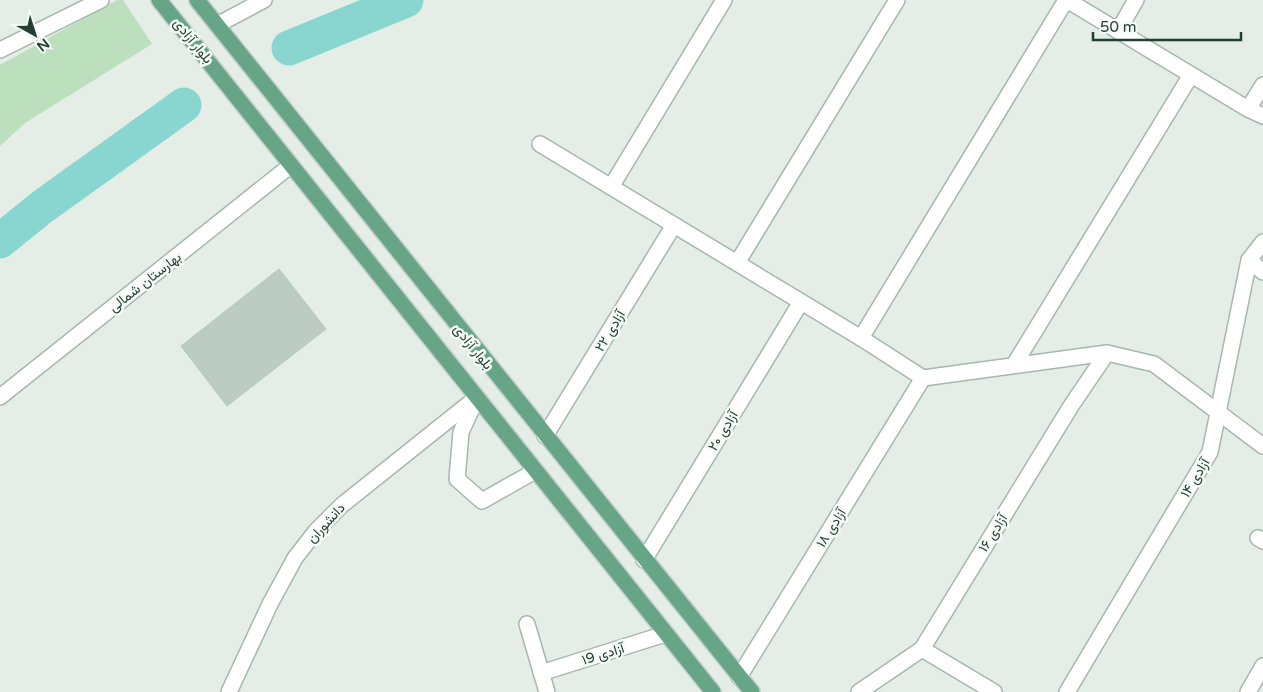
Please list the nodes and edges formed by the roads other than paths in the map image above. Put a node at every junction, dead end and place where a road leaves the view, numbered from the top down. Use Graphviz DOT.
graph roads {
  1 [pos="101,0"];
  2 [pos="159,0"];
  3 [pos="197,0"];
  4 [pos="264,0"];
  5 [pos="724,0"];
  6 [pos="897,0"];
  7 [pos="1066,0"];
  8 [pos="1136,0"];
  9 [pos="217,25"];
  10 [pos="1118,31"];
  11 [pos="0,50"];
  12 [pos="1191,75"];
  13 [pos="1263,84"];
  14 [pos="1248,109"];
  15 [pos="1263,116"];
  16 [pos="540,144"];
  17 [pos="290,166"];
  18 [pos="611,187"];
  19 [pos="674,225"];
  20 [pos="1263,242"];
  21 [pos="1249,260"];
  22 [pos="737,263"];
  23 [pos="1263,272"];
  24 [pos="801,302"];
  25 [pos="861,338"];
  26 [pos="1107,353"];
  27 [pos="1014,365"];
  28 [pos="923,378"];
  29 [pos="0,397"];
  30 [pos="476,398"];
  31 [pos="1218,412"];
  32 [pos="545,436"];
  33 [pos="1263,446"];
  34 [pos="535,472"];
  35 [pos="644,560"];
  36 [pos="527,624"];
  37 [pos="665,634"];
  38 [pos="922,648"];
  39 [pos="1263,666"];
  40 [pos="541,673"];
  41 [pos="739,677"];
  42 [pos="229,692"];
  43 [pos="547,692"];
  44 [pos="713,692"];
  45 [pos="752,692"];
  46 [pos="859,692"];
  47 [pos="994,692"];
  48 [pos="1067,692"];
  49 [pos="1248,692"];
  1 -- 11 [label="street"];
  2 -- 17 [label="main road, بلوار آزادی"];
  3 -- 9 [label="main road, بلوار آزادی"];
  4 -- 9 [label="street"];
  5 -- 18 [label="street"];
  6 -- 22 [label="street"];
  7 -- 10 [label="street"];
  7 -- 25 [label="street"];
  8 -- 10 [label="street"];
  9 -- 32 [label="main road, بلوار آزادی"];
  10 -- 12 [label="street"];
  12 -- 14 [label="street"];
  12 -- 27 [label="street"];
  13 -- 14 [label="street"];
  14 -- 15 [label="street"];
  16 -- 18 [label="street"];
  17 -- 29 [label="street, بهارستان شمالی"];
  17 -- 30 [label="main road, بلوار آزادی"];
  18 -- 19 [label="street"];
  19 -- 22 [label="street"];
  19 -- 32 [label="street, آزادی ۲۲"];
  20 -- 21 [label="street, آزادی ۱۴"];
  21 -- 23 [label="street"];
  21 -- 31 [label="street, آزادی ۱۴"];
  22 -- 24 [label="street"];
  24 -- 25 [label="street"];
  24 -- 35 [label="street, آزادی ۲۰"];
  25 -- 28 [label="street"];
  26 -- 27 [label="street"];
  26 -- 31 [label="street"];
  26 -- 38 [label="street, آزادی ۱۶"];
  27 -- 28 [label="street"];
  28 -- 41 [label="street, آزادی ۱۸"];
  30 -- 34 [label="main road, بلوار آزادی"];
  30 -- 34 [label="street"];
  30 -- 42 [label="street, دانشوران"];
  31 -- 33 [label="street"];
  31 -- 48 [label="street, آزادی ۱۴"];
  32 -- 35 [label="main road, بلوار آزادی"];
  34 -- 37 [label="main road, بلوار آزادی"];
  35 -- 41 [label="main road, بلوار آزادی"];
  36 -- 40 [label="street"];
  37 -- 40 [label="street, آزادی ۱9"];
  37 -- 44 [label="main road, بلوار آزادی"];
  38 -- 46 [label="street, آزادی ۱۶"];
  38 -- 47 [label="street"];
  39 -- 49 [label="street"];
  40 -- 43 [label="street"];
  41 -- 45 [label="main road, بلوار آزادی"];
}
